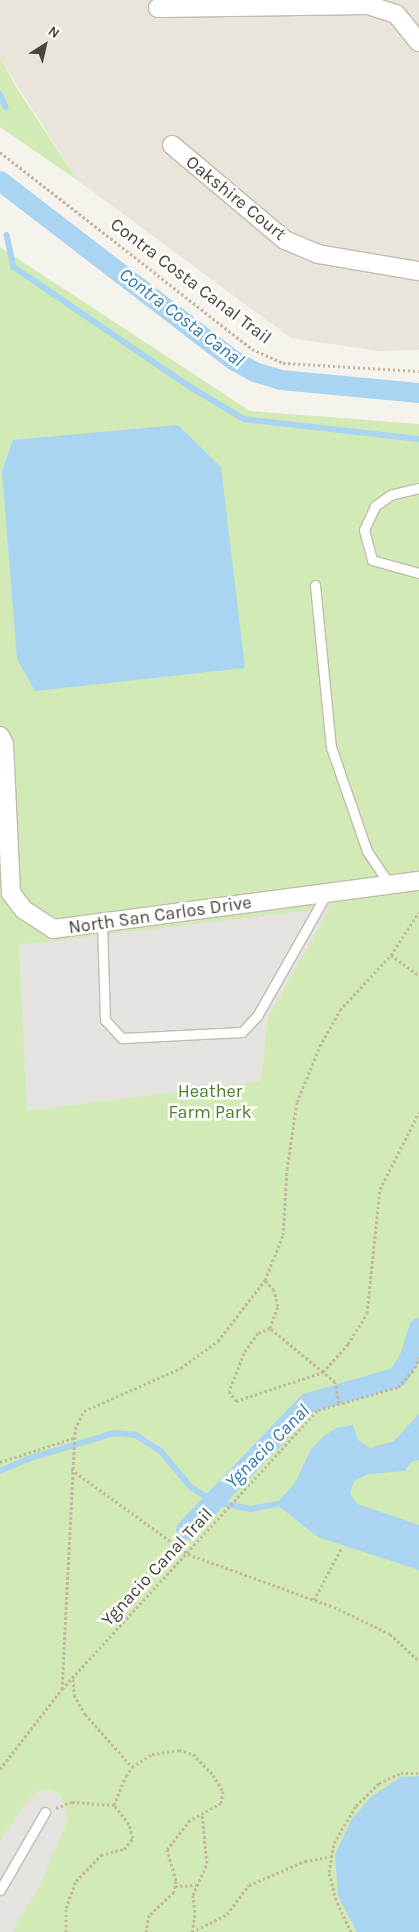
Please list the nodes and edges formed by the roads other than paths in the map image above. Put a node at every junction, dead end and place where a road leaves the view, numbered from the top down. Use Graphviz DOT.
graph roads {
  1 [pos="158,8"];
  2 [pos="419,42"];
  3 [pos="172,145"];
  4 [pos="419,271"];
  5 [pos="419,488"];
  6 [pos="419,573"];
  7 [pos="315,585"];
  8 [pos="0,736"];
  9 [pos="419,882"];
  10 [pos="389,884"];
  11 [pos="327,893"];
  12 [pos="102,924"];
  13 [pos="45,1812"];
  14 [pos="0,1890"];
  1 -- 2 [label="street"];
  3 -- 4 [label="street, Oakshire Court"];
  5 -- 6 [label="lane"];
  7 -- 10 [label="lane"];
  8 -- 12 [label="street, North San Carlos Drive"];
  9 -- 10 [label="street, North San Carlos Drive"];
  10 -- 11 [label="street, North San Carlos Drive"];
  11 -- 12 [label="street, North San Carlos Drive"];
  11 -- 12 [label="lane"];
  13 -- 14 [label="lane"];
}
